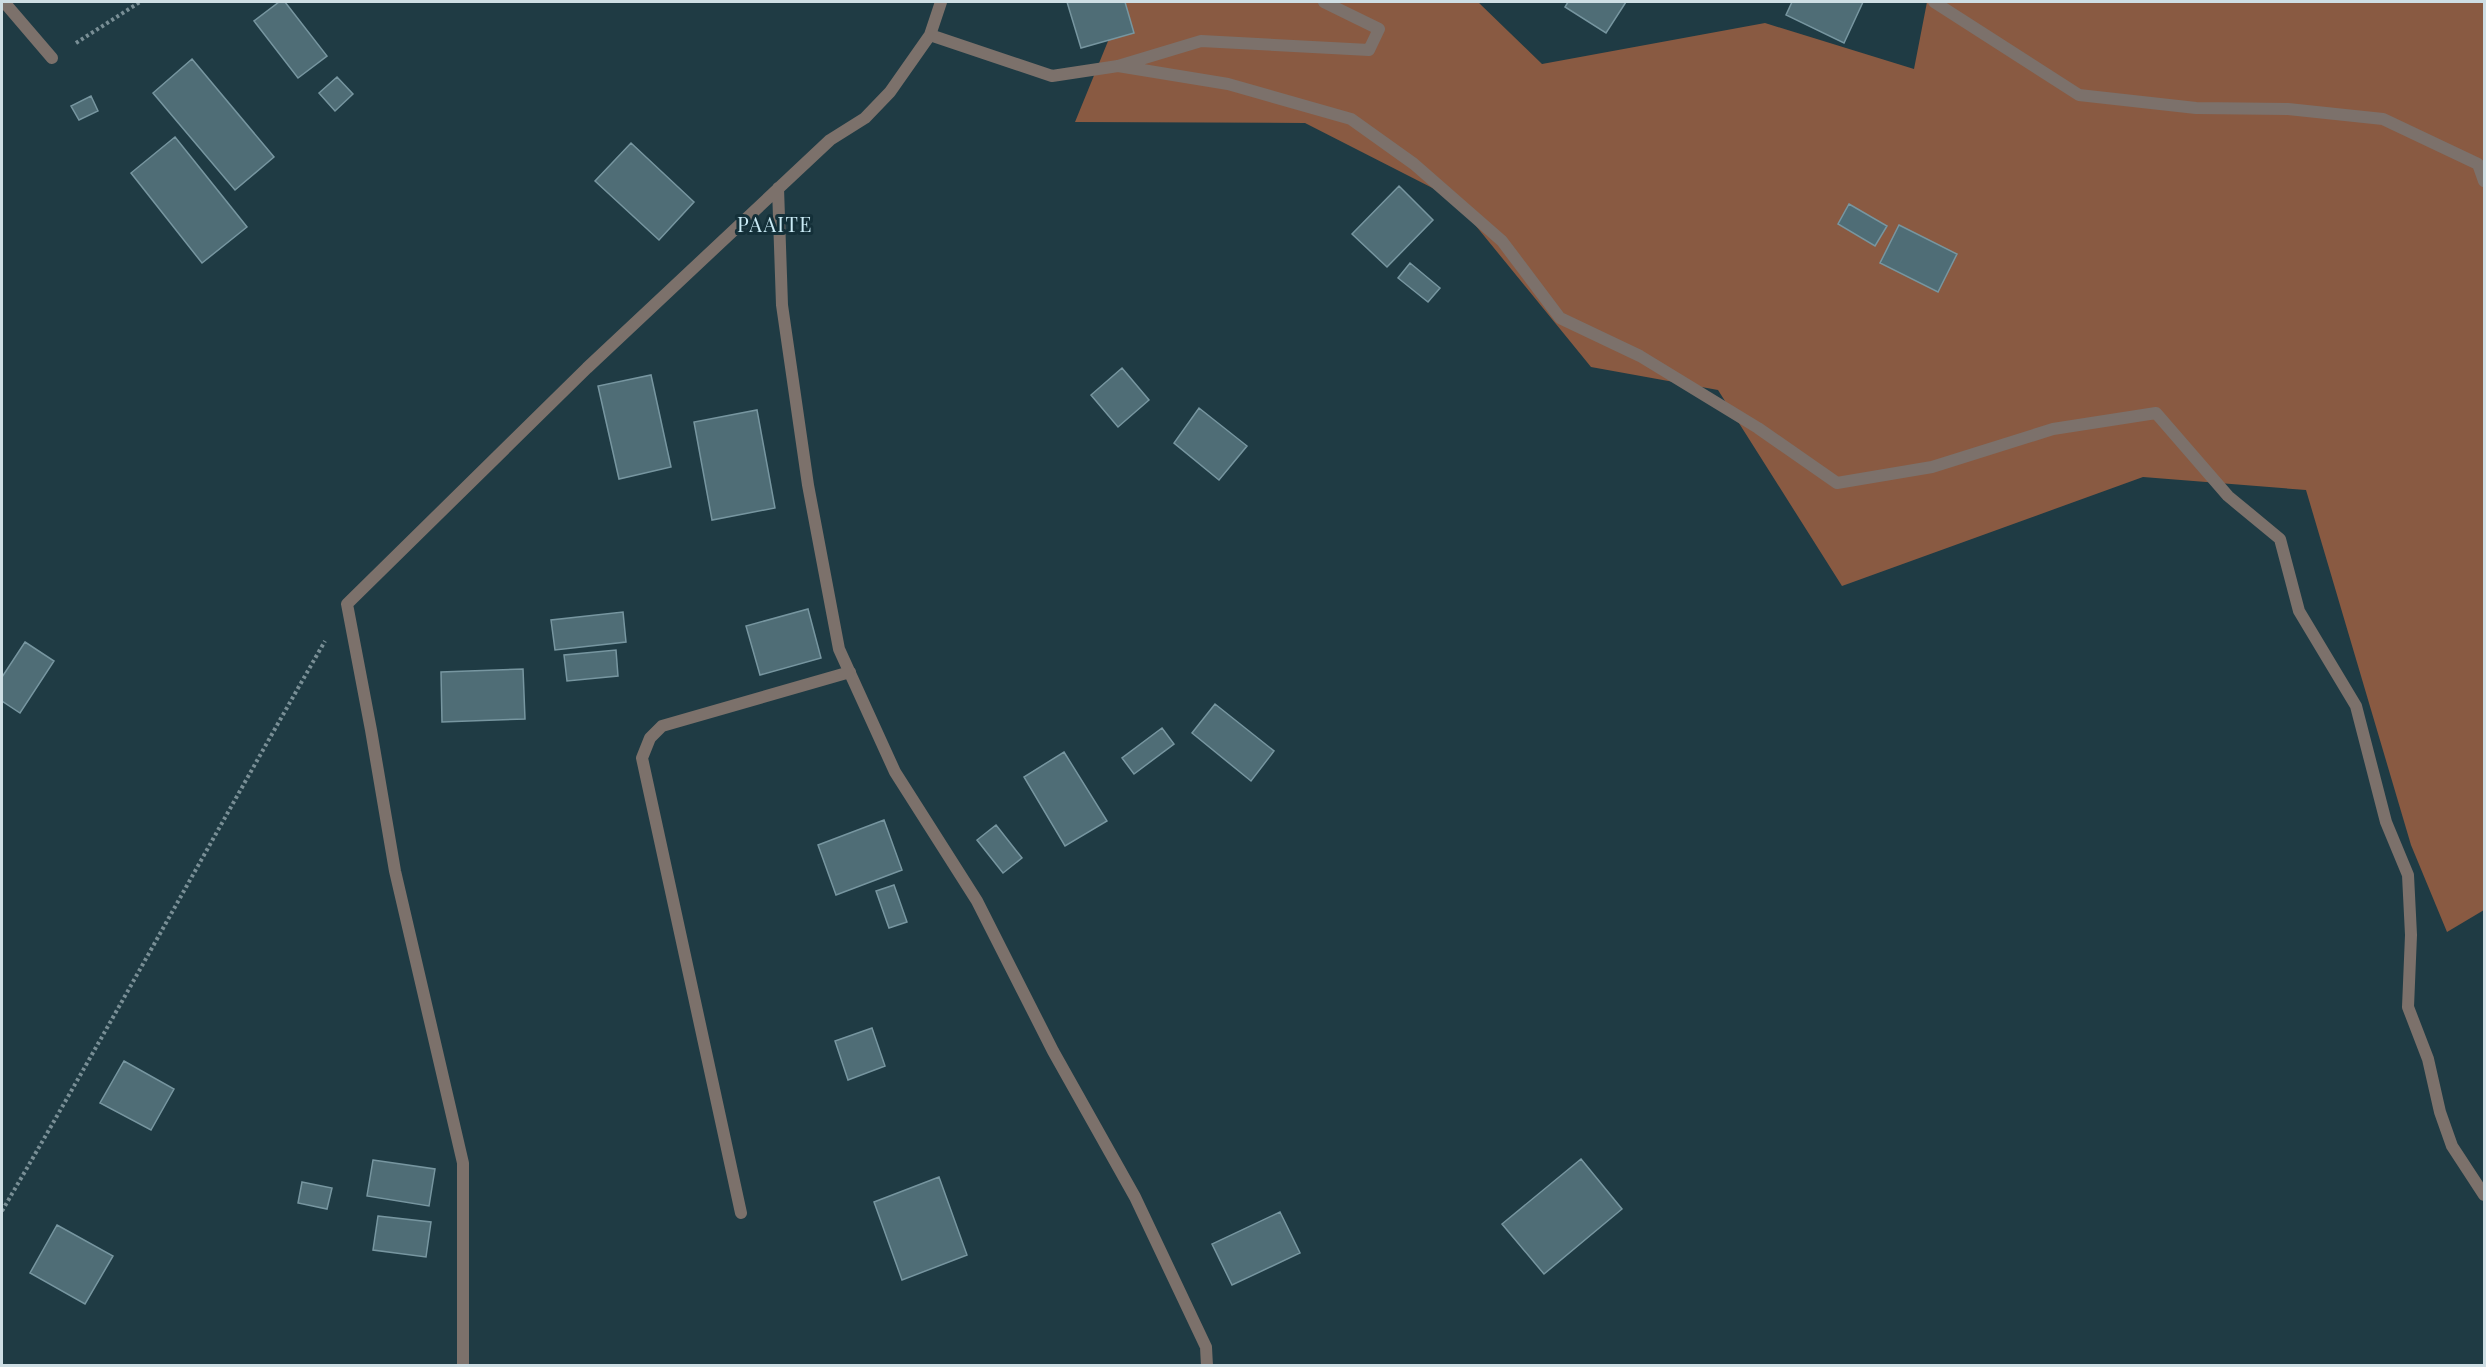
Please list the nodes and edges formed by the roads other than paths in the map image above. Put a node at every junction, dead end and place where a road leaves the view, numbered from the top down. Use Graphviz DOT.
graph roads {
  1 [pos="4,2"];
  2 [pos="941,2"];
  3 [pos="1324,2"];
  4 [pos="1934,2"];
  5 [pos="930,35"];
  6 [pos="52,58"];
  7 [pos="1118,66"];
  8 [pos="2484,181"];
  9 [pos="778,188"];
  10 [pos="850,672"];
  11 [pos="2484,1195"];
  12 [pos="741,1213"];
  13 [pos="463,1365"];
  14 [pos="1207,1365"];
  1 -- 6 [label="street"];
  2 -- 5 [label="street"];
  3 -- 7 [label="street"];
  4 -- 8 [label="street"];
  5 -- 7 [label="street"];
  5 -- 9 [label="street"];
  7 -- 11 [label="street"];
  9 -- 10 [label="street"];
  9 -- 13 [label="street"];
  10 -- 12 [label="street"];
  10 -- 14 [label="street"];
}
